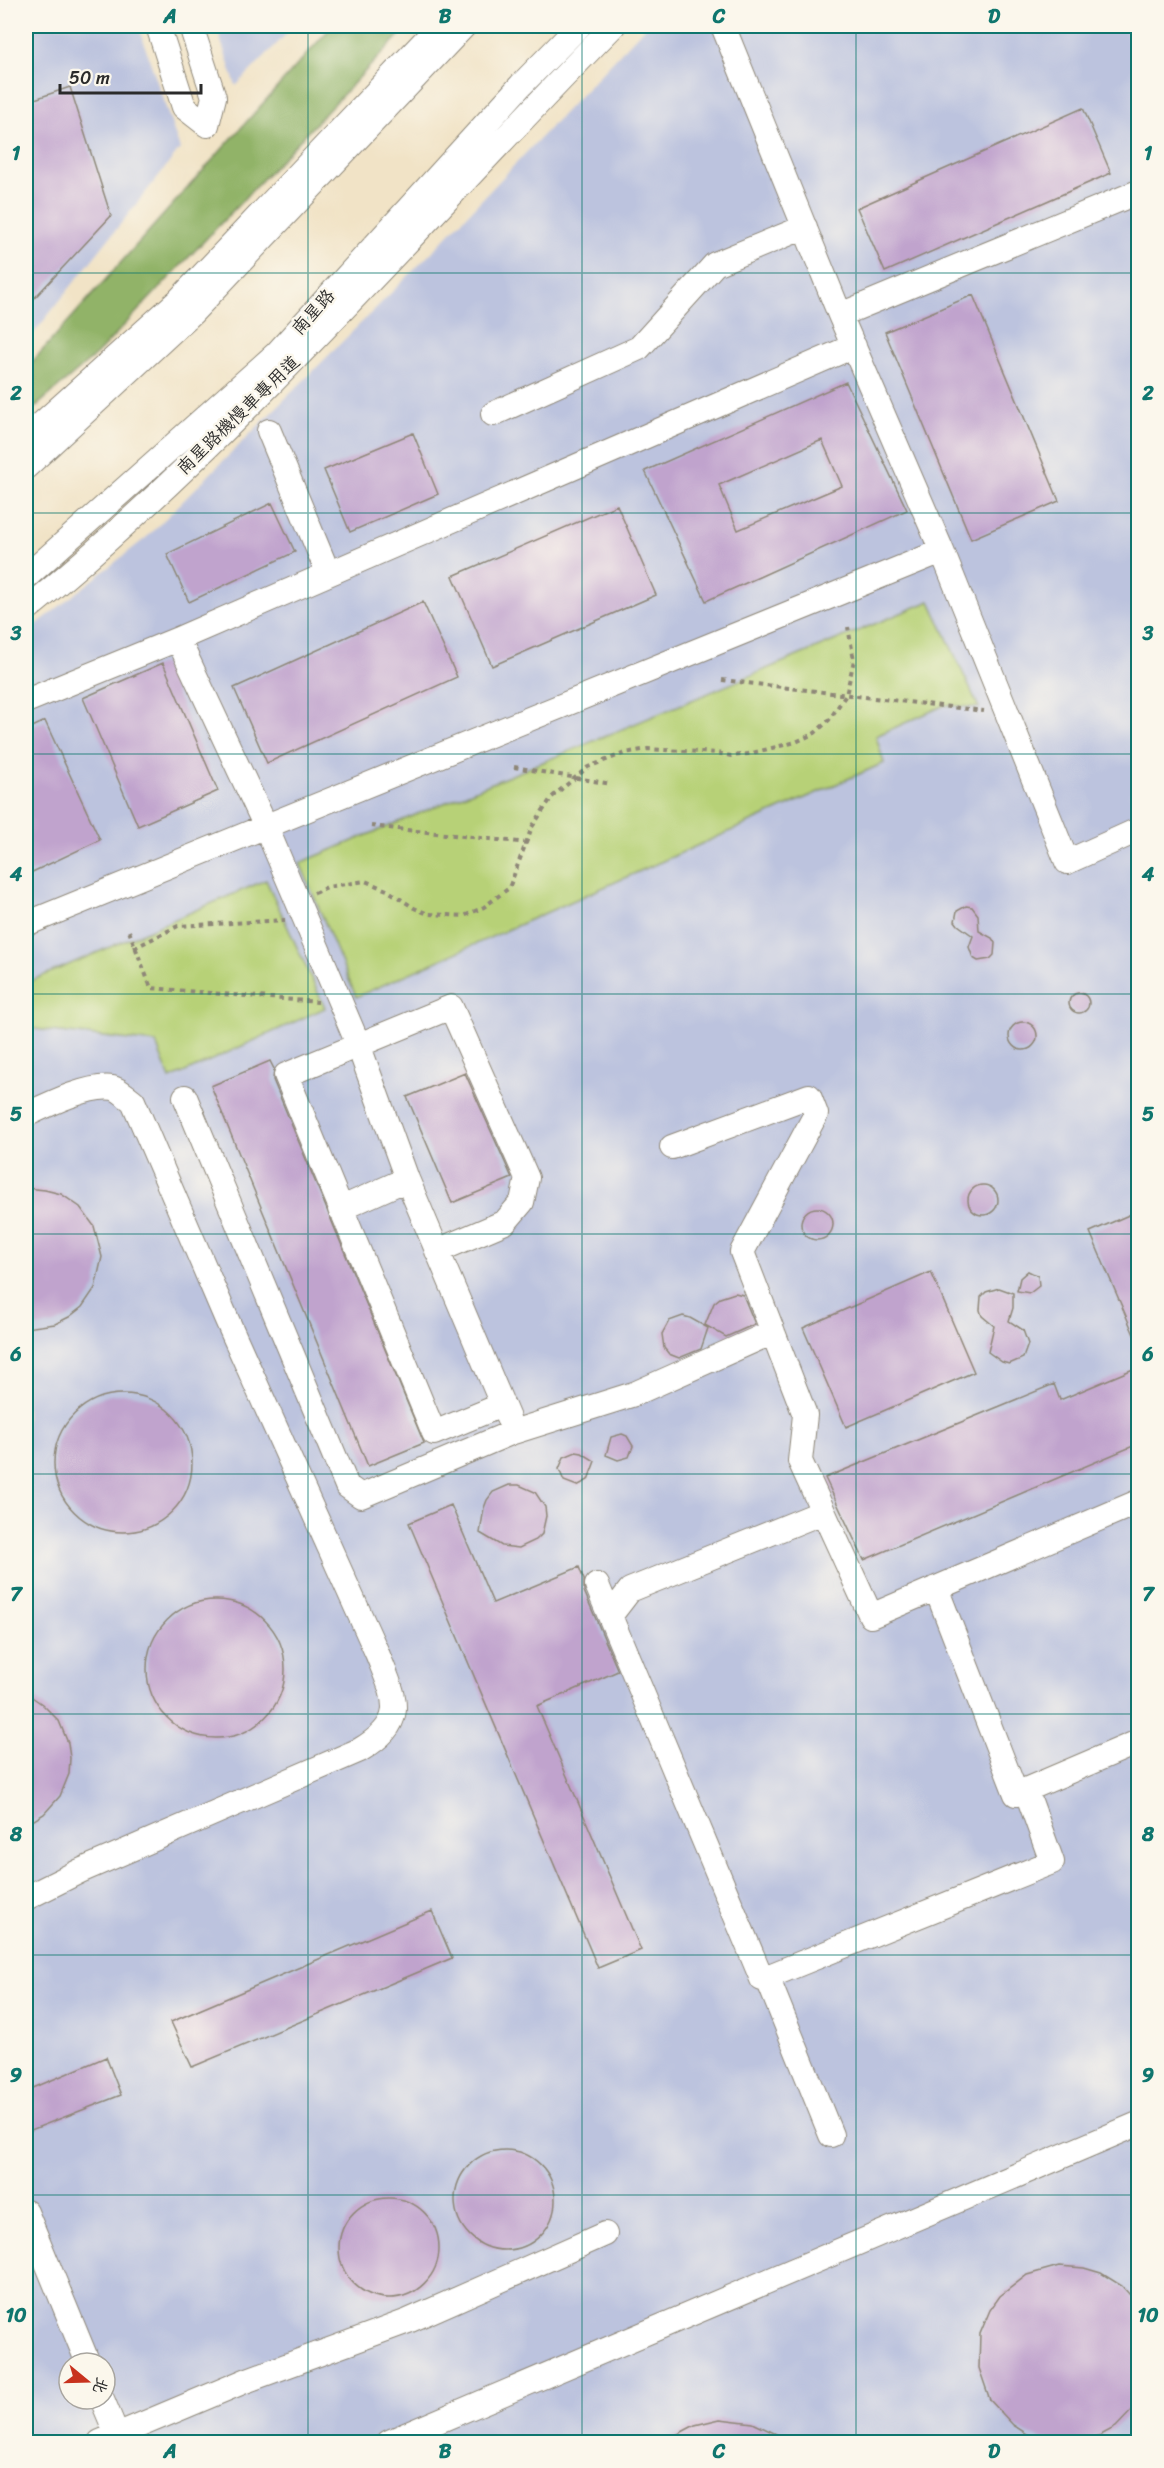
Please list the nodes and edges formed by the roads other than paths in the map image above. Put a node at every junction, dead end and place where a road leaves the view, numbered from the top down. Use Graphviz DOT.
graph roads {
  1 [pos="158,26"];
  2 [pos="191,26"];
  3 [pos="439,26"];
  4 [pos="464,26"];
  5 [pos="579,26"];
  6 [pos="613,26"];
  7 [pos="723,26"];
  8 [pos="1138,192"];
  9 [pos="805,227"];
  10 [pos="840,315"];
  11 [pos="854,346"];
  12 [pos="493,414"];
  13 [pos="269,431"];
  14 [pos="26,438"];
  15 [pos="26,467"];
  16 [pos="942,551"];
  17 [pos="328,573"];
  18 [pos="26,577"];
  19 [pos="26,610"];
  20 [pos="178,639"];
  21 [pos="26,701"];
  22 [pos="266,827"];
  23 [pos="1138,830"];
  24 [pos="26,924"];
  25 [pos="358,1044"];
  26 [pos="185,1097"];
  27 [pos="26,1115"];
  28 [pos="672,1147"];
  29 [pos="406,1179"];
  30 [pos="340,1209"];
  31 [pos="437,1251"];
  32 [pos="773,1332"];
  33 [pos="502,1405"];
  34 [pos="513,1432"];
  35 [pos="1138,1502"];
  36 [pos="823,1512"];
  37 [pos="597,1585"];
  38 [pos="936,1588"];
  39 [pos="610,1616"];
  40 [pos="1138,1742"];
  41 [pos="1026,1790"];
  42 [pos="26,1898"];
  43 [pos="768,1977"];
  44 [pos="1138,2124"];
  45 [pos="831,2135"];
  46 [pos="26,2212"];
  47 [pos="605,2234"];
  48 [pos="83,2351"];
  49 [pos="105,2411"];
  50 [pos="113,2440"];
  51 [pos="389,2442"];
  1 -- 2 [label="street"];
  3 -- 14 [label="street"];
  4 -- 15 [label="street"];
  5 -- 18 [label="street, 南星路"];
  6 -- 19 [label="street, 南星路機慢車專用道"];
  7 -- 9 [label="street"];
  8 -- 10 [label="street"];
  9 -- 10 [label="street"];
  9 -- 12 [label="street"];
  10 -- 11 [label="street"];
  11 -- 16 [label="street"];
  11 -- 17 [label="street"];
  13 -- 17 [label="street"];
  16 -- 22 [label="street"];
  16 -- 23 [label="street"];
  17 -- 20 [label="street"];
  20 -- 21 [label="street"];
  20 -- 22 [label="street"];
  22 -- 24 [label="street"];
  22 -- 25 [label="street"];
  25 -- 29 [label="street"];
  25 -- 30 [label="street"];
  25 -- 31 [label="street"];
  26 -- 34 [label="street"];
  27 -- 42 [label="street"];
  28 -- 32 [label="street"];
  29 -- 30 [label="street"];
  29 -- 31 [label="street"];
  30 -- 33 [label="street"];
  31 -- 33 [label="street"];
  32 -- 34 [label="street"];
  32 -- 36 [label="street"];
  33 -- 34 [label="street"];
  35 -- 38 [label="street"];
  36 -- 38 [label="street"];
  36 -- 39 [label="street"];
  37 -- 39 [label="street"];
  38 -- 41 [label="street"];
  39 -- 43 [label="street"];
  40 -- 41 [label="street"];
  41 -- 43 [label="street"];
  43 -- 45 [label="street"];
  44 -- 51 [label="street"];
  46 -- 48 [label="street"];
  47 -- 50 [label="street"];
  49 -- 50 [label="street"];
}
